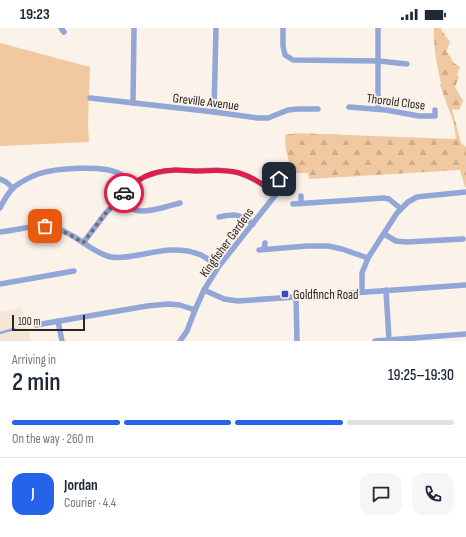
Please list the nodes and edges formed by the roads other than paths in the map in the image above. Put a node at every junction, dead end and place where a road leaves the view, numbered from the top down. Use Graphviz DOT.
graph roads {
  1 [pos="134,28"];
  2 [pos="216,28"];
  3 [pos="283,28"];
  4 [pos="378,28"];
  5 [pos="379,61"];
  6 [pos="407,64"];
  7 [pos="90,98"];
  8 [pos="133,103"];
  9 [pos="349,107"];
  10 [pos="318,109"];
  11 [pos="378,109"];
  12 [pos="435,110"];
  13 [pos="214,112"];
  14 [pos="286,173"];
  15 [pos="0,179"];
  16 [pos="133,184"];
  17 [pos="13,188"];
  18 [pos="466,192"];
  19 [pos="276,194"];
  20 [pos="301,196"];
  21 [pos="118,199"];
  22 [pos="180,203"];
  23 [pos="301,203"];
  24 [pos="293,204"];
  25 [pos="0,208"];
  26 [pos="401,209"];
  27 [pos="222,215"];
  28 [pos="253,224"];
  29 [pos="0,232"];
  30 [pos="384,234"];
  31 [pos="463,238"];
  32 [pos="83,243"];
  33 [pos="264,243"];
  34 [pos="368,258"];
  35 [pos="219,266"];
  36 [pos="70,274"];
  37 [pos="0,284"];
  38 [pos="466,285"];
  39 [pos="204,290"];
  40 [pos="386,290"];
  41 [pos="362,292"];
  42 [pos="296,296"];
  43 [pos="195,310"];
  44 [pos="58,321"];
  45 [pos="36,325"];
  46 [pos="14,329"];
  47 [pos="0,333"];
  48 [pos="466,334"];
  49 [pos="182,340"];
  50 [pos="389,340"];
  51 [pos="62,341"];
  52 [pos="297,341"];
  53 [pos="375,341"];
  1 -- 8 [label="street"];
  2 -- 13 [label="street"];
  3 -- 5 [label="street"];
  4 -- 5 [label="street"];
  5 -- 6 [label="street"];
  5 -- 11 [label="street"];
  7 -- 8 [label="street, Greville Avenue"];
  8 -- 13 [label="street, Greville Avenue"];
  9 -- 11 [label="street, Thorold Close"];
  10 -- 13 [label="street, Greville Avenue"];
  11 -- 12 [label="street, Thorold Close"];
  14 -- 19 [label="street, Kingfisher Gardens"];
  15 -- 17 [label="street"];
  16 -- 17 [label="street"];
  16 -- 19 [label="street"];
  16 -- 21 [label="street"];
  17 -- 25 [label="street"];
  18 -- 26 [label="street"];
  19 -- 28 [label="street, Kingfisher Gardens"];
  20 -- 23 [label="street"];
  21 -- 22 [label="street"];
  21 -- 32 [label="street"];
  23 -- 24 [label="street"];
  23 -- 26 [label="street"];
  26 -- 30 [label="street"];
  27 -- 28 [label="street"];
  28 -- 35 [label="street, Kingfisher Gardens"];
  29 -- 32 [label="street"];
  30 -- 31 [label="street"];
  30 -- 34 [label="street"];
  32 -- 35 [label="street"];
  33 -- 34 [label="street"];
  34 -- 41 [label="street"];
  35 -- 39 [label="street, Kingfisher Gardens"];
  36 -- 37 [label="street"];
  38 -- 40 [label="street"];
  39 -- 42 [label="street"];
  39 -- 43 [label="street, Kingfisher Gardens"];
  40 -- 41 [label="street"];
  40 -- 50 [label="street"];
  41 -- 42 [label="street"];
  42 -- 52 [label="street"];
  43 -- 44 [label="street"];
  43 -- 49 [label="street, Kingfisher Gardens"];
  44 -- 45 [label="street"];
  44 -- 51 [label="street"];
  46 -- 47 [label="lane"];
  48 -- 50 [label="street"];
  50 -- 53 [label="street"];
}
